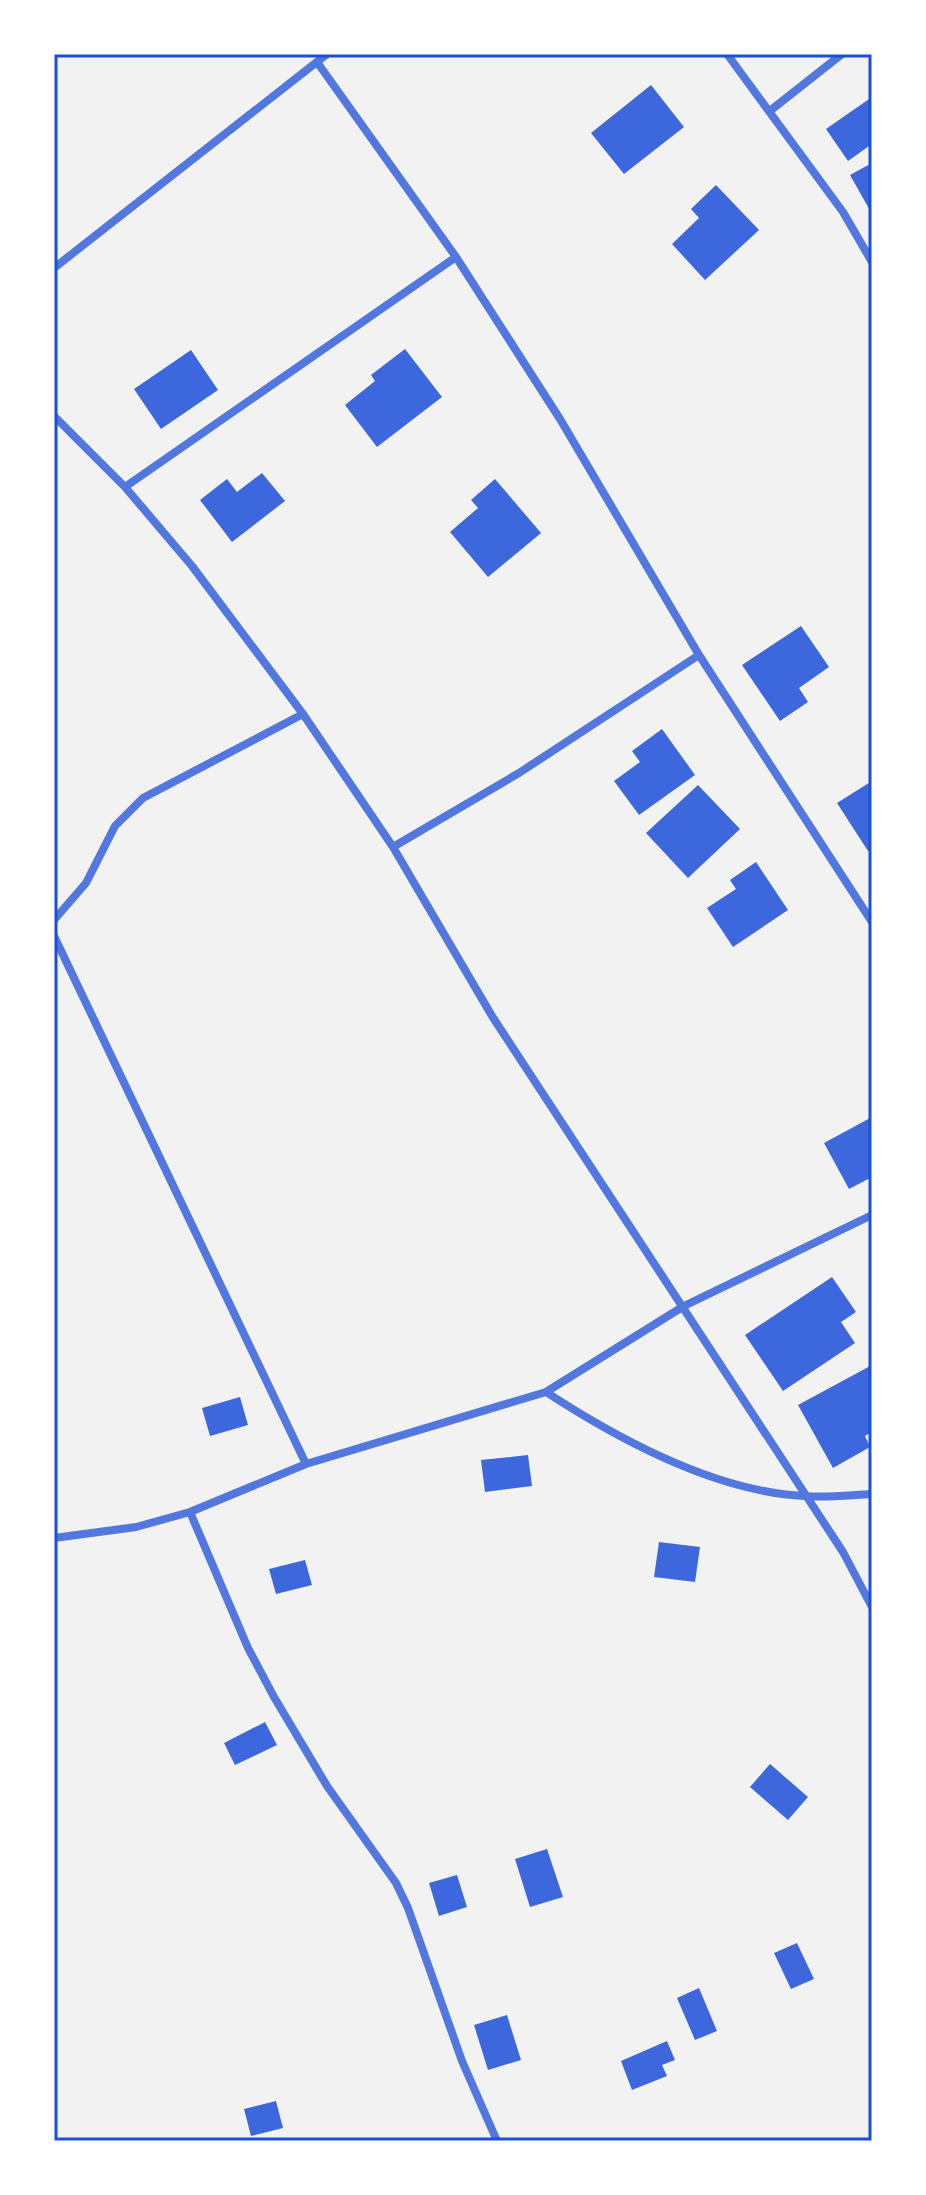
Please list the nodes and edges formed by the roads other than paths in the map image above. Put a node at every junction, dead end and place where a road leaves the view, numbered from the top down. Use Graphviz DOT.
graph roads {
  1 [pos="327,54"];
  2 [pos="727,54"];
  3 [pos="842,54"];
  4 [pos="317,62"];
  5 [pos="771,110"];
  6 [pos="456,257"];
  7 [pos="872,262"];
  8 [pos="54,268"];
  9 [pos="54,416"];
  10 [pos="125,487"];
  11 [pos="699,655"];
  12 [pos="303,714"];
  13 [pos="393,847"];
  14 [pos="54,920"];
  15 [pos="872,922"];
  16 [pos="54,936"];
  17 [pos="872,1215"];
  18 [pos="684,1306"];
  19 [pos="546,1392"];
  20 [pos="306,1464"];
  21 [pos="872,1494"];
  22 [pos="803,1497"];
  23 [pos="190,1512"];
  24 [pos="54,1538"];
  25 [pos="872,1607"];
  26 [pos="497,2141"];
  1 -- 4 [label="street"];
  2 -- 5 [label="street"];
  3 -- 5 [label="street"];
  4 -- 6 [label="street"];
  4 -- 8 [label="street"];
  5 -- 7 [label="street"];
  6 -- 10 [label="street"];
  6 -- 11 [label="street"];
  9 -- 10 [label="street"];
  10 -- 12 [label="street"];
  11 -- 13 [label="street"];
  11 -- 15 [label="street"];
  12 -- 13 [label="street"];
  12 -- 14 [label="street"];
  13 -- 18 [label="street"];
  16 -- 20 [label="street"];
  17 -- 18 [label="street"];
  18 -- 19 [label="street"];
  18 -- 22 [label="street"];
  19 -- 20 [label="street"];
  19 -- 22 [label="street"];
  20 -- 23 [label="street"];
  21 -- 22 [label="street"];
  22 -- 25 [label="street"];
  23 -- 24 [label="street"];
  23 -- 26 [label="street"];
}
